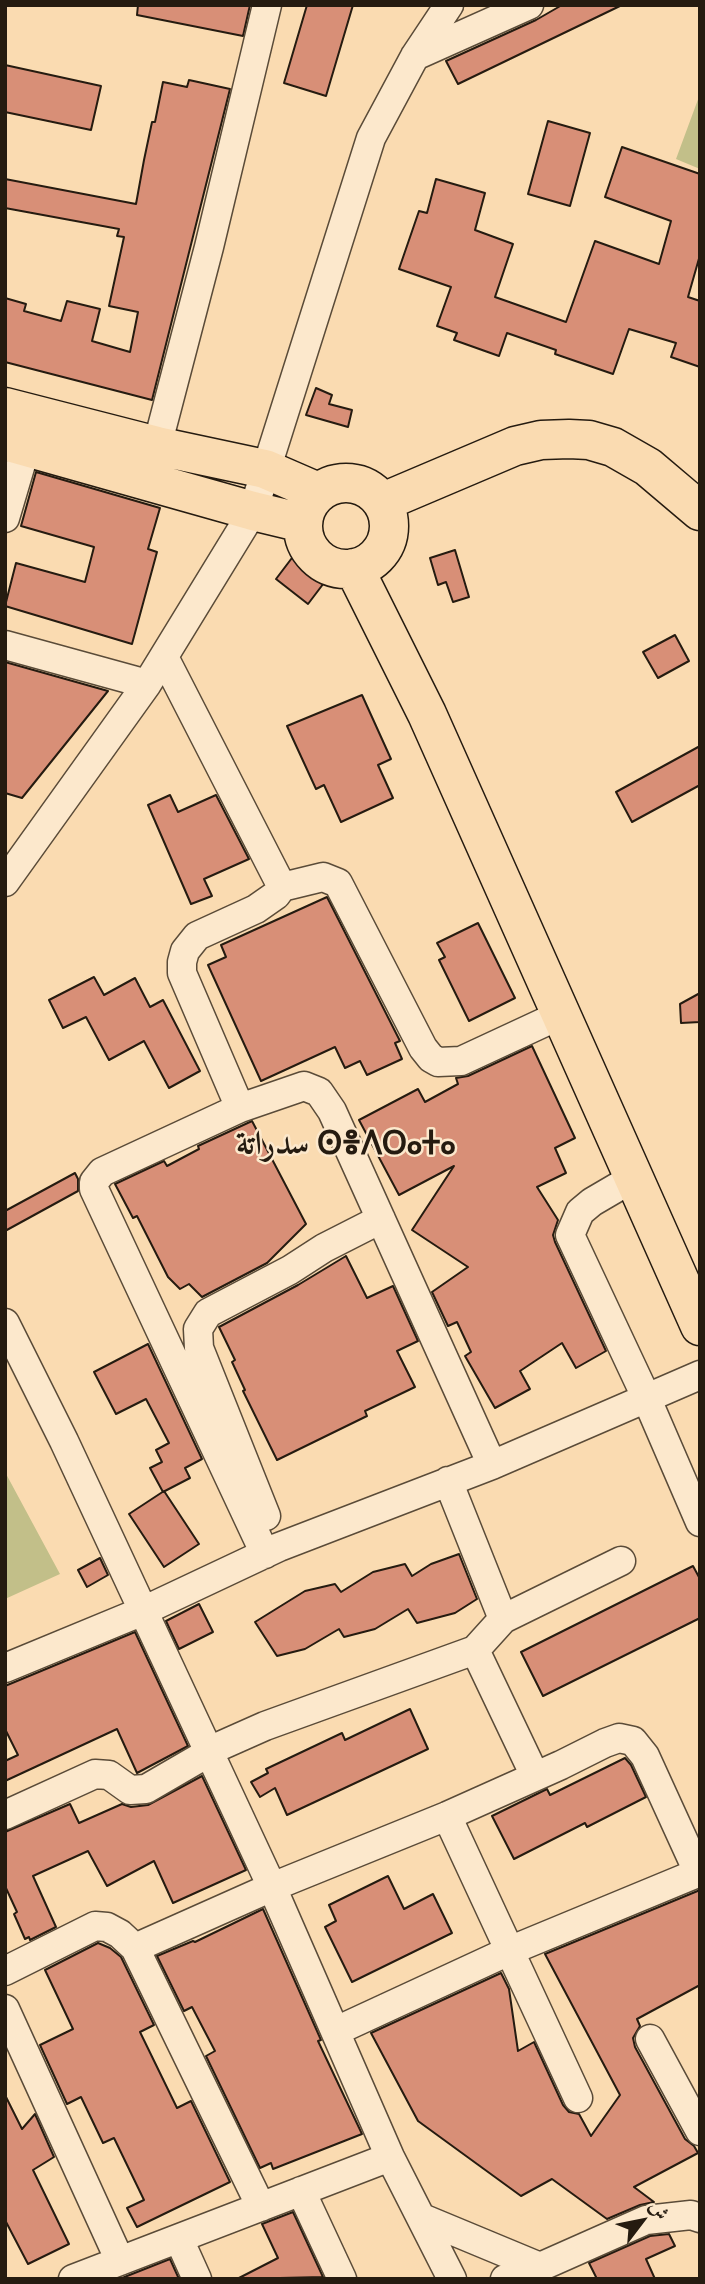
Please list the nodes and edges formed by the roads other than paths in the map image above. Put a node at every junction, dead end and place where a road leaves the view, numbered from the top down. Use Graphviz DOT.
graph roads {
  1 [pos="267,5"];
  2 [pos="449,5"];
  3 [pos="529,5"];
  4 [pos="415,56"];
  5 [pos="5,407"];
  6 [pos="16,444"];
  7 [pos="157,446"];
  8 [pos="265,469"];
  9 [pos="383,502"];
  10 [pos="311,507"];
  11 [pos="253,511"];
  12 [pos="700,511"];
  13 [pos="5,518"];
  14 [pos="365,563"];
  15 [pos="5,645"];
  16 [pos="164,657"];
  17 [pos="147,684"];
  18 [pos="5,882"];
  19 [pos="282,887"];
  20 [pos="560,1015"];
  21 [pos="240,1108"];
  22 [pos="633,1178"];
  23 [pos="381,1219"];
  24 [pos="700,1276"];
  25 [pos="5,1323"];
  26 [pos="700,1326"];
  27 [pos="700,1375"];
  28 [pos="646,1397"];
  29 [pos="492,1465"];
  30 [pos="448,1481"];
  31 [pos="700,1522"];
  32 [pos="272,1550"];
  33 [pos="621,1561"];
  34 [pos="143,1611"];
  35 [pos="503,1619"];
  36 [pos="475,1650"];
  37 [pos="5,1668"];
  38 [pos="208,1754"];
  39 [pos="535,1776"];
  40 [pos="5,1815"];
  41 [pos="447,1816"];
  42 [pos="699,1872"];
  43 [pos="272,1887"];
  44 [pos="135,1948"];
  45 [pos="509,1951"];
  46 [pos="5,1971"];
  47 [pos="5,2009"];
  48 [pos="336,2031"];
  49 [pos="650,2039"];
  50 [pos="578,2098"];
  51 [pos="700,2131"];
  52 [pos="390,2157"];
  53 [pos="301,2191"];
  54 [pos="261,2207"];
  55 [pos="422,2218"];
  56 [pos="700,2218"];
  57 [pos="179,2239"];
  58 [pos="120,2261"];
  59 [pos="555,2268"];
  60 [pos="73,2279"];
  61 [pos="197,2279"];
  62 [pos="342,2279"];
  63 [pos="452,2279"];
  64 [pos="505,2279"];
  1 -- 7 [label="street"];
  2 -- 4 [label="street"];
  3 -- 4 [label="street"];
  4 -- 8 [label="street"];
  5 -- 7 [label="main road"];
  6 -- 11 [label="main road"];
  6 -- 13 [label="street"];
  7 -- 8 [label="main road"];
  8 -- 10 [label="main road"];
  8 -- 11 [label="street"];
  9 -- 10 [label="main road"];
  9 -- 12 [label="main road"];
  9 -- 14 [label="main road"];
  10 -- 11 [label="main road"];
  10 -- 14 [label="main road"];
  11 -- 16 [label="street"];
  14 -- 20 [label="main road"];
  14 -- 24 [label="main road"];
  15 -- 17 [label="street"];
  16 -- 17 [label="street"];
  16 -- 19 [label="street"];
  17 -- 18 [label="street"];
  19 -- 20 [label="street"];
  19 -- 21 [label="street"];
  20 -- 22 [label="main road"];
  21 -- 23 [label="street"];
  21 -- 32 [label="street"];
  22 -- 26 [label="main road"];
  22 -- 28 [label="street"];
  23 -- 29 [label="street"];
  23 -- 32 [label="street"];
  25 -- 34 [label="street"];
  27 -- 28 [label="street"];
  28 -- 29 [label="street"];
  28 -- 31 [label="street"];
  29 -- 30 [label="street"];
  30 -- 32 [label="street"];
  30 -- 35 [label="street"];
  32 -- 34 [label="street"];
  33 -- 35 [label="street"];
  34 -- 37 [label="street"];
  34 -- 38 [label="street"];
  35 -- 36 [label="street"];
  36 -- 38 [label="street"];
  36 -- 39 [label="street"];
  38 -- 40 [label="street"];
  38 -- 43 [label="street"];
  39 -- 41 [label="street"];
  39 -- 42 [label="street"];
  41 -- 43 [label="street"];
  41 -- 45 [label="street"];
  42 -- 45 [label="street"];
  43 -- 44 [label="street"];
  43 -- 48 [label="street"];
  44 -- 46 [label="street"];
  44 -- 54 [label="street"];
  45 -- 48 [label="street"];
  45 -- 50 [label="street"];
  47 -- 58 [label="street"];
  48 -- 52 [label="street"];
  49 -- 51 [label="street"];
  52 -- 53 [label="street"];
  52 -- 55 [label="street"];
  53 -- 54 [label="street"];
  53 -- 62 [label="street"];
  54 -- 57 [label="street"];
  55 -- 59 [label="street"];
  55 -- 63 [label="street"];
  56 -- 59 [label="street"];
  57 -- 58 [label="street"];
  57 -- 61 [label="street"];
  58 -- 60 [label="street"];
  59 -- 64 [label="street"];
}
